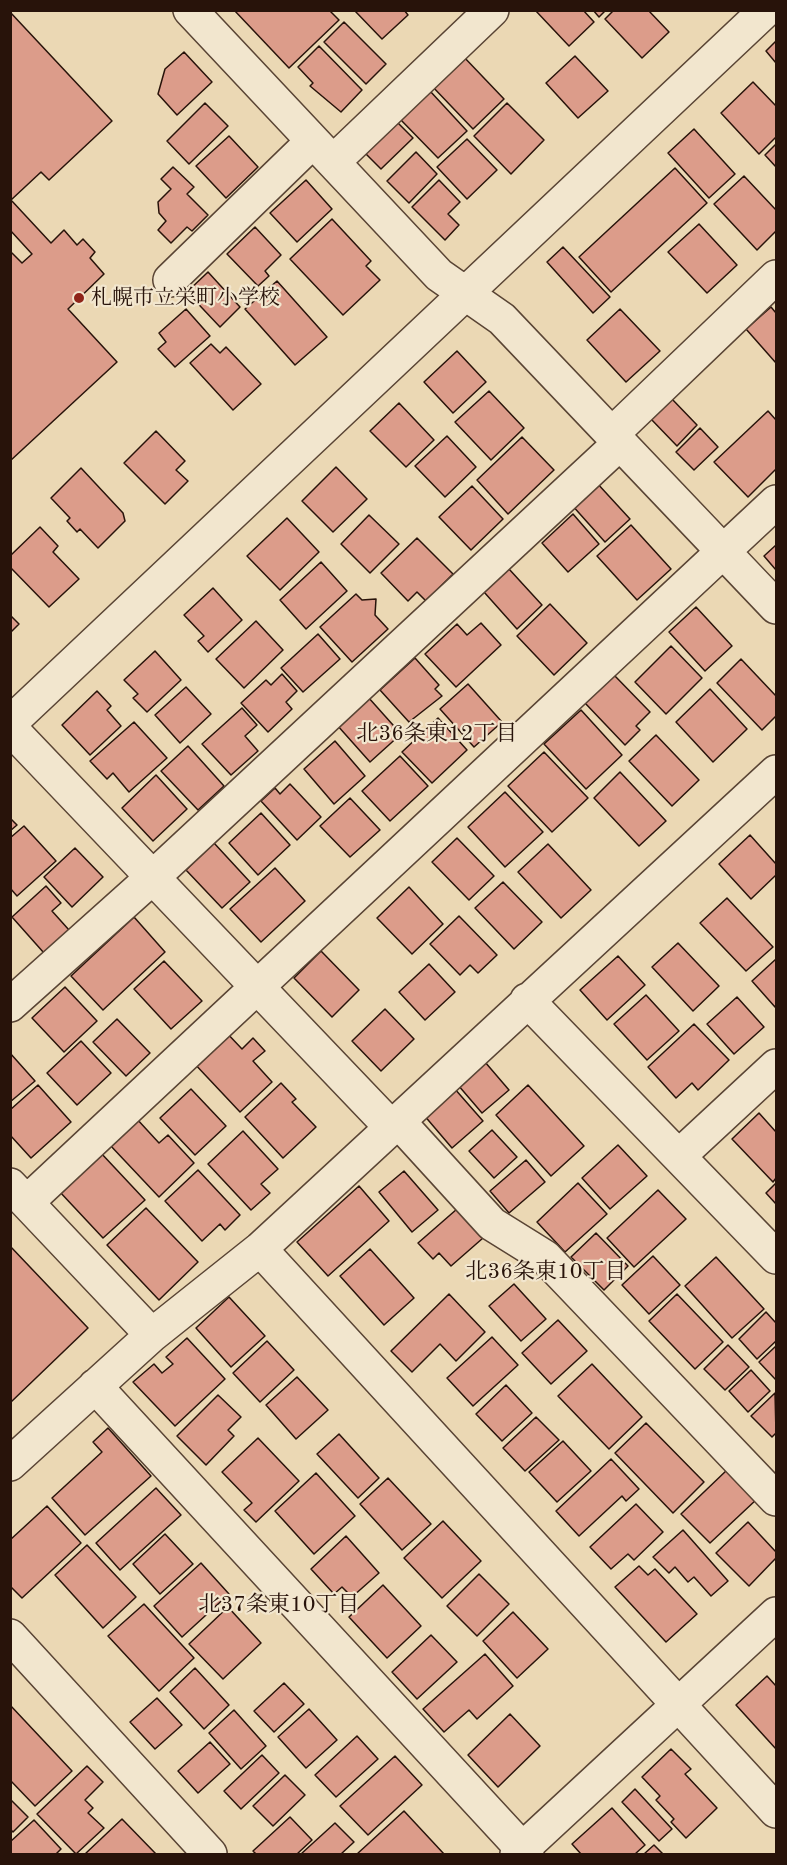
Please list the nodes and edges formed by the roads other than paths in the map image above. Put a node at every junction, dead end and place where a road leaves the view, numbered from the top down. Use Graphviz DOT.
graph roads {
  1 [pos="190,10"];
  2 [pos="492,10"];
  3 [pos="766,10"];
  4 [pos="323,151"];
  5 [pos="777,277"];
  6 [pos="170,280"];
  7 [pos="465,292"];
  8 [pos="616,438"];
  9 [pos="777,502"];
  10 [pos="724,551"];
  11 [pos="777,607"];
  12 [pos="10,725"];
  13 [pos="777,772"];
  14 [pos="153,877"];
  15 [pos="257,987"];
  16 [pos="527,1000"];
  17 [pos="10,1005"];
  18 [pos="777,1066"];
  19 [pos="394,1124"];
  20 [pos="678,1156"];
  21 [pos="19,1193"];
  22 [pos="260,1249"];
  23 [pos="777,1257"];
  24 [pos="152,1335"];
  25 [pos="95,1386"];
  26 [pos="10,1464"];
  27 [pos="777,1499"];
  28 [pos="777,1614"];
  29 [pos="10,1636"];
  30 [pos="678,1704"];
  31 [pos="777,1811"];
  32 [pos="522,1853"];
  33 [pos="210,1854"];
  1 -- 4 [label="street"];
  2 -- 4 [label="street"];
  3 -- 7 [label="street"];
  4 -- 6 [label="street"];
  4 -- 7 [label="street"];
  5 -- 8 [label="street"];
  7 -- 8 [label="street"];
  7 -- 12 [label="street"];
  8 -- 10 [label="street"];
  8 -- 14 [label="street"];
  9 -- 10 [label="street"];
  10 -- 11 [label="street"];
  10 -- 15 [label="street"];
  12 -- 14 [label="street"];
  13 -- 16 [label="street"];
  14 -- 15 [label="street"];
  14 -- 17 [label="street"];
  15 -- 19 [label="street"];
  15 -- 21 [label="street"];
  16 -- 19 [label="street"];
  16 -- 20 [label="street"];
  18 -- 20 [label="street"];
  19 -- 22 [label="street"];
  19 -- 27 [label="street"];
  20 -- 23 [label="street"];
  21 -- 24 [label="street"];
  22 -- 24 [label="street"];
  22 -- 30 [label="street"];
  24 -- 25 [label="street"];
  25 -- 26 [label="street"];
  25 -- 32 [label="street"];
  28 -- 30 [label="street"];
  29 -- 33 [label="street"];
  30 -- 31 [label="street"];
  30 -- 32 [label="street"];
}
